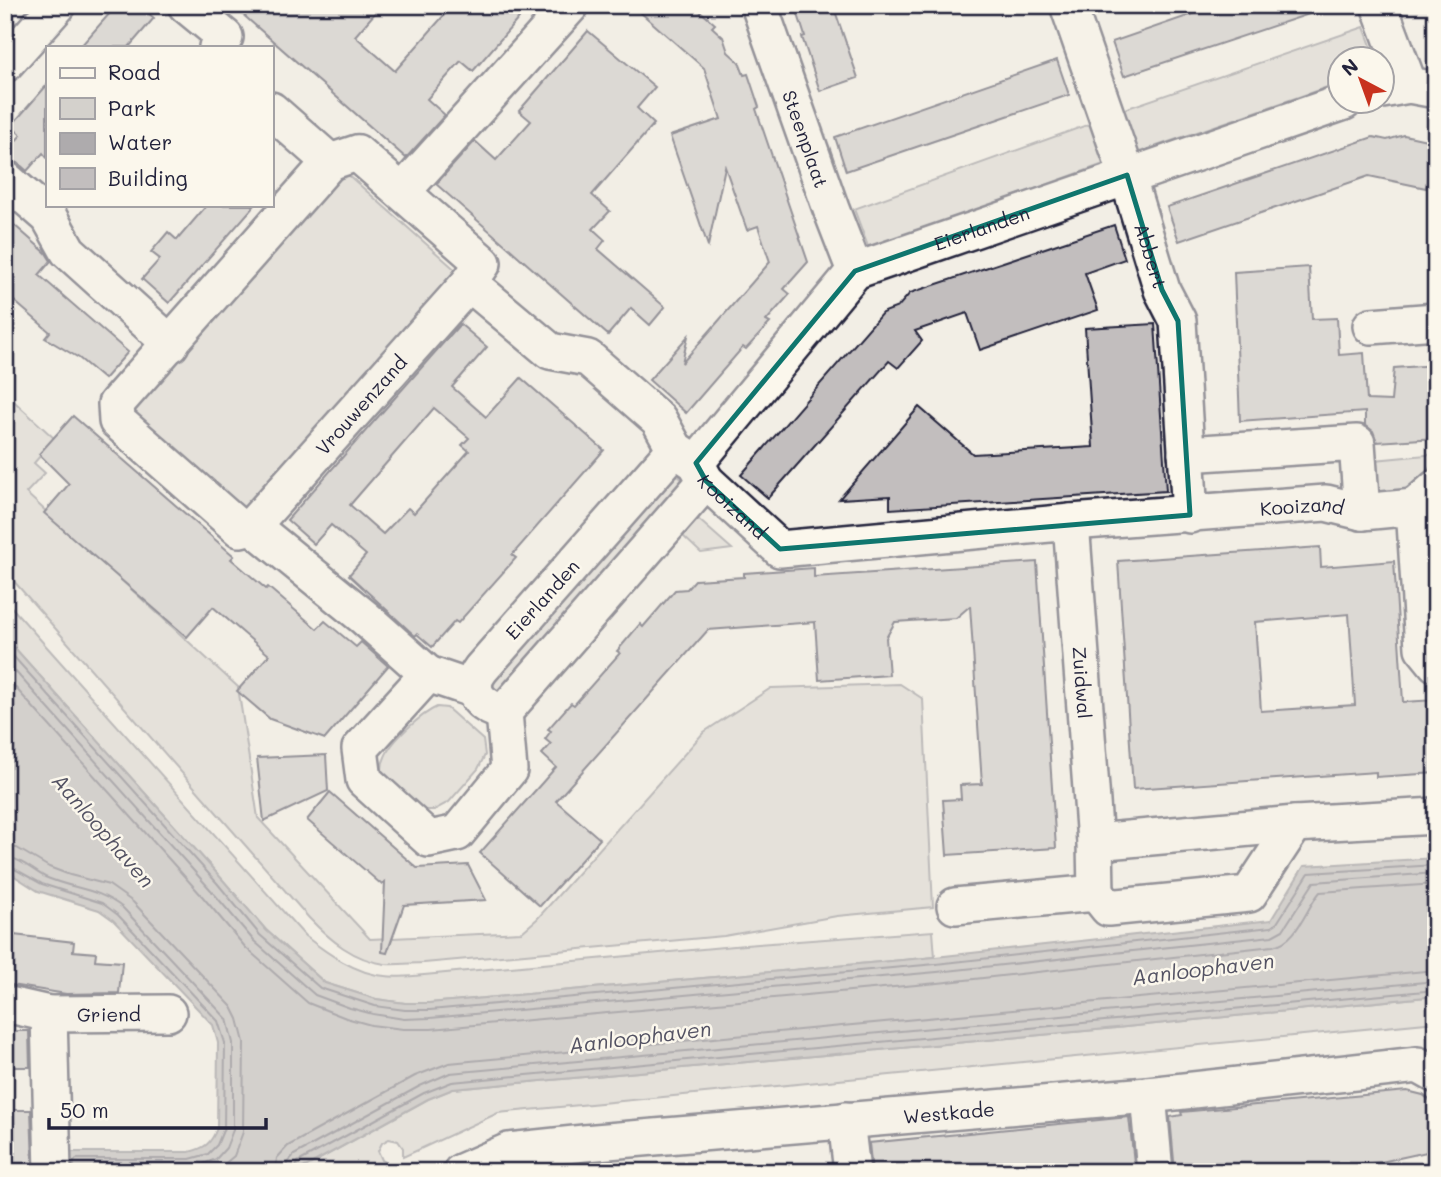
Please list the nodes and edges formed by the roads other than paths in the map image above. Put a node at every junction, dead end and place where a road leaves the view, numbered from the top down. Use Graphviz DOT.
graph roads {
  1 [pos="58,5"];
  2 [pos="186,5"];
  3 [pos="571,5"];
  4 [pos="759,5"];
  5 [pos="1068,5"];
  6 [pos="1379,5"];
  7 [pos="218,46"];
  8 [pos="5,64"];
  9 [pos="1409,88"];
  10 [pos="1326,108"];
  11 [pos="273,112"];
  12 [pos="330,162"];
  13 [pos="1127,176"];
  14 [pos="5,179"];
  15 [pos="403,191"];
  16 [pos="855,271"];
  17 [pos="469,282"];
  18 [pos="1436,321"];
  19 [pos="1371,326"];
  20 [pos="171,344"];
  21 [pos="1186,454"];
  22 [pos="692,465"];
  23 [pos="1425,497"];
  24 [pos="1363,512"];
  25 [pos="1190,514"];
  26 [pos="1071,522"];
  27 [pos="252,526"];
  28 [pos="1436,664"];
  29 [pos="428,674"];
  30 [pos="475,690"];
  31 [pos="504,712"];
  32 [pos="1436,816"];
  33 [pos="1295,824"];
  34 [pos="1095,842"];
  35 [pos="1097,893"];
  36 [pos="955,906"];
  37 [pos="5,1004"];
  38 [pos="168,1013"];
  39 [pos="50,1014"];
  40 [pos="1436,1075"];
  41 [pos="1148,1095"];
  42 [pos="846,1120"];
  43 [pos="53,1172"];
  44 [pos="461,1172"];
  45 [pos="852,1172"];
  46 [pos="1155,1172"];
  1 -- 8 [label="street"];
  2 -- 7 [label="street"];
  3 -- 15 [label="street"];
  4 -- 16 [label="street, Steenplaat"];
  5 -- 13 [label="street, Abbert"];
  6 -- 9 [label="street"];
  10 -- 13 [label="street, Eierlanden"];
  11 -- 12 [label="street"];
  12 -- 15 [label="street"];
  12 -- 20 [label="street"];
  13 -- 16 [label="street, Eierlanden"];
  13 -- 21 [label="street, Abbert"];
  14 -- 20 [label="street"];
  15 -- 17 [label="street"];
  16 -- 22 [label="street, Eierlanden"];
  17 -- 22 [label="street, Kooizand"];
  17 -- 27 [label="street, Vrouwenzand"];
  18 -- 19 [label="street"];
  20 -- 27 [label="street"];
  21 -- 24 [label="street, Kooizand"];
  21 -- 25 [label="street, Abbert"];
  22 -- 26 [label="street, Kooizand"];
  22 -- 30 [label="street, Eierlanden"];
  22 -- 31 [label="street, Eierlanden"];
  23 -- 24 [label="street, Kooizand"];
  23 -- 28 [label="street"];
  24 -- 25 [label="street, Kooizand"];
  25 -- 26 [label="street, Kooizand"];
  26 -- 34 [label="street, Zuidwal"];
  27 -- 29 [label="street"];
  29 -- 30 [label="street"];
  29 -- 31 [label="street"];
  30 -- 31 [label="street"];
  32 -- 33 [label="street"];
  33 -- 34 [label="street"];
  33 -- 35 [label="street"];
  34 -- 35 [label="street, Zuidwal"];
  35 -- 36 [label="street"];
  37 -- 39 [label="street, Griend"];
  38 -- 39 [label="street, Griend"];
  39 -- 43 [label="street, Griend"];
  40 -- 41 [label="street, Westkade"];
  41 -- 42 [label="street, Westkade"];
  41 -- 46 [label="street"];
  42 -- 44 [label="street, Westkade"];
  42 -- 45 [label="street"];
}
